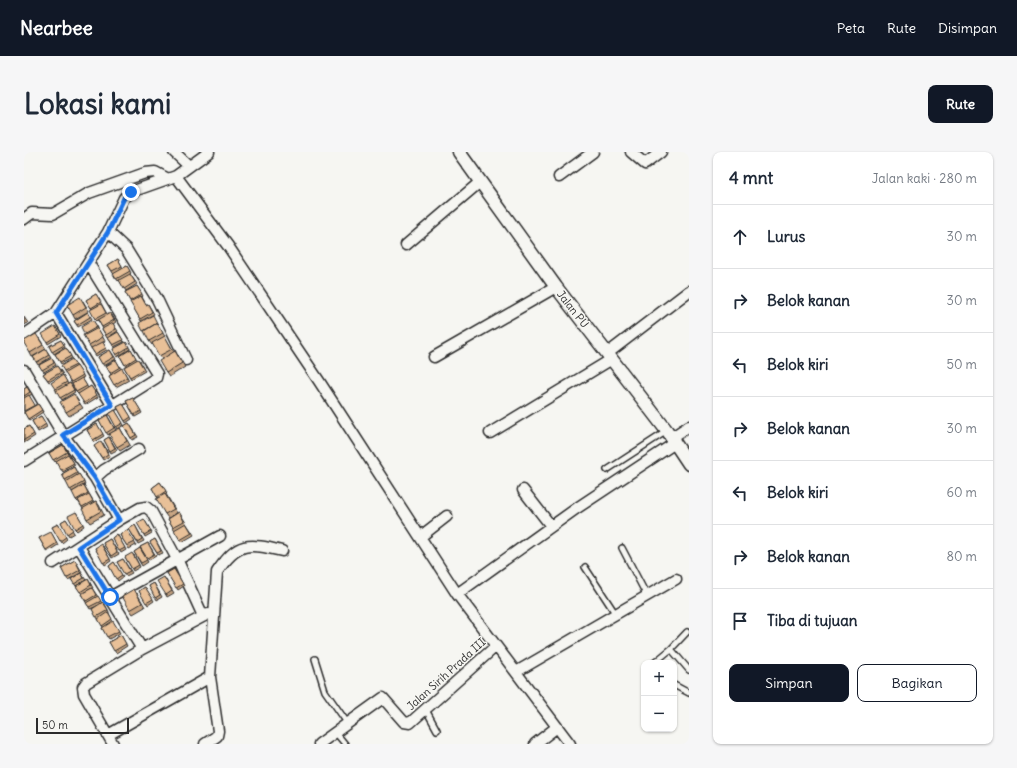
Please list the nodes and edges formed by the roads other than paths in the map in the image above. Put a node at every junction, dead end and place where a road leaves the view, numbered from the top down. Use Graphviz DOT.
graph roads {
  1 [pos="174,152"];
  2 [pos="209,152"];
  3 [pos="458,152"];
  4 [pos="593,152"];
  5 [pos="631,152"];
  6 [pos="661,152"];
  7 [pos="189,166"];
  8 [pos="172,177"];
  9 [pos="559,177"];
  10 [pos="480,182"];
  11 [pos="27,214"];
  12 [pos="108,232"];
  13 [pos="406,245"];
  14 [pos="89,264"];
  15 [pos="556,287"];
  16 [pos="689,292"];
  17 [pos="56,313"];
  18 [pos="24,335"];
  19 [pos="610,356"];
  20 [pos="434,357"];
  21 [pos="186,360"];
  22 [pos="24,370"];
  23 [pos="112,405"];
  24 [pos="689,426"];
  25 [pos="490,433"];
  26 [pos="63,435"];
  27 [pos="671,437"];
  28 [pos="139,449"];
  29 [pos="24,461"];
  30 [pos="689,464"];
  31 [pos="607,470"];
  32 [pos="95,478"];
  33 [pos="523,490"];
  34 [pos="447,516"];
  35 [pos="119,520"];
  36 [pos="551,526"];
  37 [pos="220,536"];
  38 [pos="420,537"];
  39 [pos="79,547"];
  40 [pos="622,548"];
  41 [pos="282,551"];
  42 [pos="177,559"];
  43 [pos="53,563"];
  44 [pos="585,567"];
  45 [pos="676,579"];
  46 [pos="457,594"];
  47 [pos="647,596"];
  48 [pos="110,597"];
  49 [pos="214,611"];
  50 [pos="615,613"];
  51 [pos="203,616"];
  52 [pos="687,632"];
  53 [pos="496,646"];
  54 [pos="142,649"];
  55 [pos="671,649"];
  56 [pos="314,659"];
  57 [pos="658,660"];
  58 [pos="689,670"];
  59 [pos="516,672"];
  60 [pos="210,677"];
  61 [pos="677,687"];
  62 [pos="689,693"];
  63 [pos="426,710"];
  64 [pos="348,724"];
  65 [pos="557,727"];
  66 [pos="437,730"];
  67 [pos="336,733"];
  68 [pos="110,740"];
  69 [pos="204,744"];
  70 [pos="319,744"];
  71 [pos="345,744"];
  72 [pos="535,744"];
  73 [pos="570,744"];
  1 -- 7 [label="street"];
  2 -- 7 [label="street"];
  3 -- 10 [label="street, Jalan PU"];
  4 -- 9 [label="street"];
  5 -- 6 [label="street"];
  7 -- 8 [label="street"];
  8 -- 11 [label="street"];
  8 -- 12 [label="street"];
  8 -- 38 [label="street"];
  10 -- 13 [label="street"];
  10 -- 15 [label="street, Jalan PU"];
  12 -- 14 [label="street"];
  12 -- 21 [label="street"];
  14 -- 17 [label="street"];
  14 -- 23 [label="street"];
  15 -- 19 [label="street, Jalan PU"];
  15 -- 20 [label="street"];
  16 -- 19 [label="street"];
  17 -- 18 [label="street"];
  17 -- 23 [label="street"];
  19 -- 25 [label="street"];
  19 -- 27 [label="street, Jalan PU"];
  22 -- 26 [label="street"];
  23 -- 26 [label="street"];
  24 -- 27 [label="street"];
  26 -- 29 [label="street"];
  26 -- 32 [label="street"];
  27 -- 30 [label="street, Jalan PU"];
  27 -- 31 [label="lane"];
  27 -- 36 [label="street"];
  28 -- 32 [label="street"];
  32 -- 35 [label="street"];
  33 -- 36 [label="street"];
  34 -- 38 [label="street"];
  35 -- 39 [label="street"];
  35 -- 42 [label="street"];
  36 -- 46 [label="street"];
  37 -- 42 [label="street"];
  38 -- 46 [label="street"];
  39 -- 43 [label="street"];
  39 -- 48 [label="street"];
  40 -- 47 [label="lane"];
  41 -- 49 [label="street"];
  42 -- 48 [label="street"];
  42 -- 51 [label="street"];
  44 -- 50 [label="lane"];
  45 -- 47 [label="street"];
  46 -- 53 [label="street"];
  47 -- 50 [label="street"];
  48 -- 54 [label="street"];
  49 -- 51 [label="street"];
  49 -- 60 [label="street"];
  50 -- 59 [label="street"];
  51 -- 54 [label="street"];
  52 -- 55 [label="lane"];
  53 -- 59 [label="street"];
  53 -- 63 [label="street, Jalan Sirih Prada III"];
  54 -- 68 [label="street"];
  55 -- 57 [label="lane"];
  55 -- 58 [label="lane"];
  56 -- 64 [label="lane"];
  59 -- 65 [label="street"];
  60 -- 68 [label="street"];
  60 -- 69 [label="street"];
  61 -- 62 [label="lane"];
  63 -- 64 [label="street, Jalan Sirih Prada III"];
  63 -- 66 [label="lane"];
  64 -- 67 [label="street, Jalan Sirih Prada III"];
  65 -- 72 [label="street"];
  65 -- 73 [label="street"];
  67 -- 70 [label="street, Jalan Sirih Prada III"];
  67 -- 71 [label="lane"];
}
